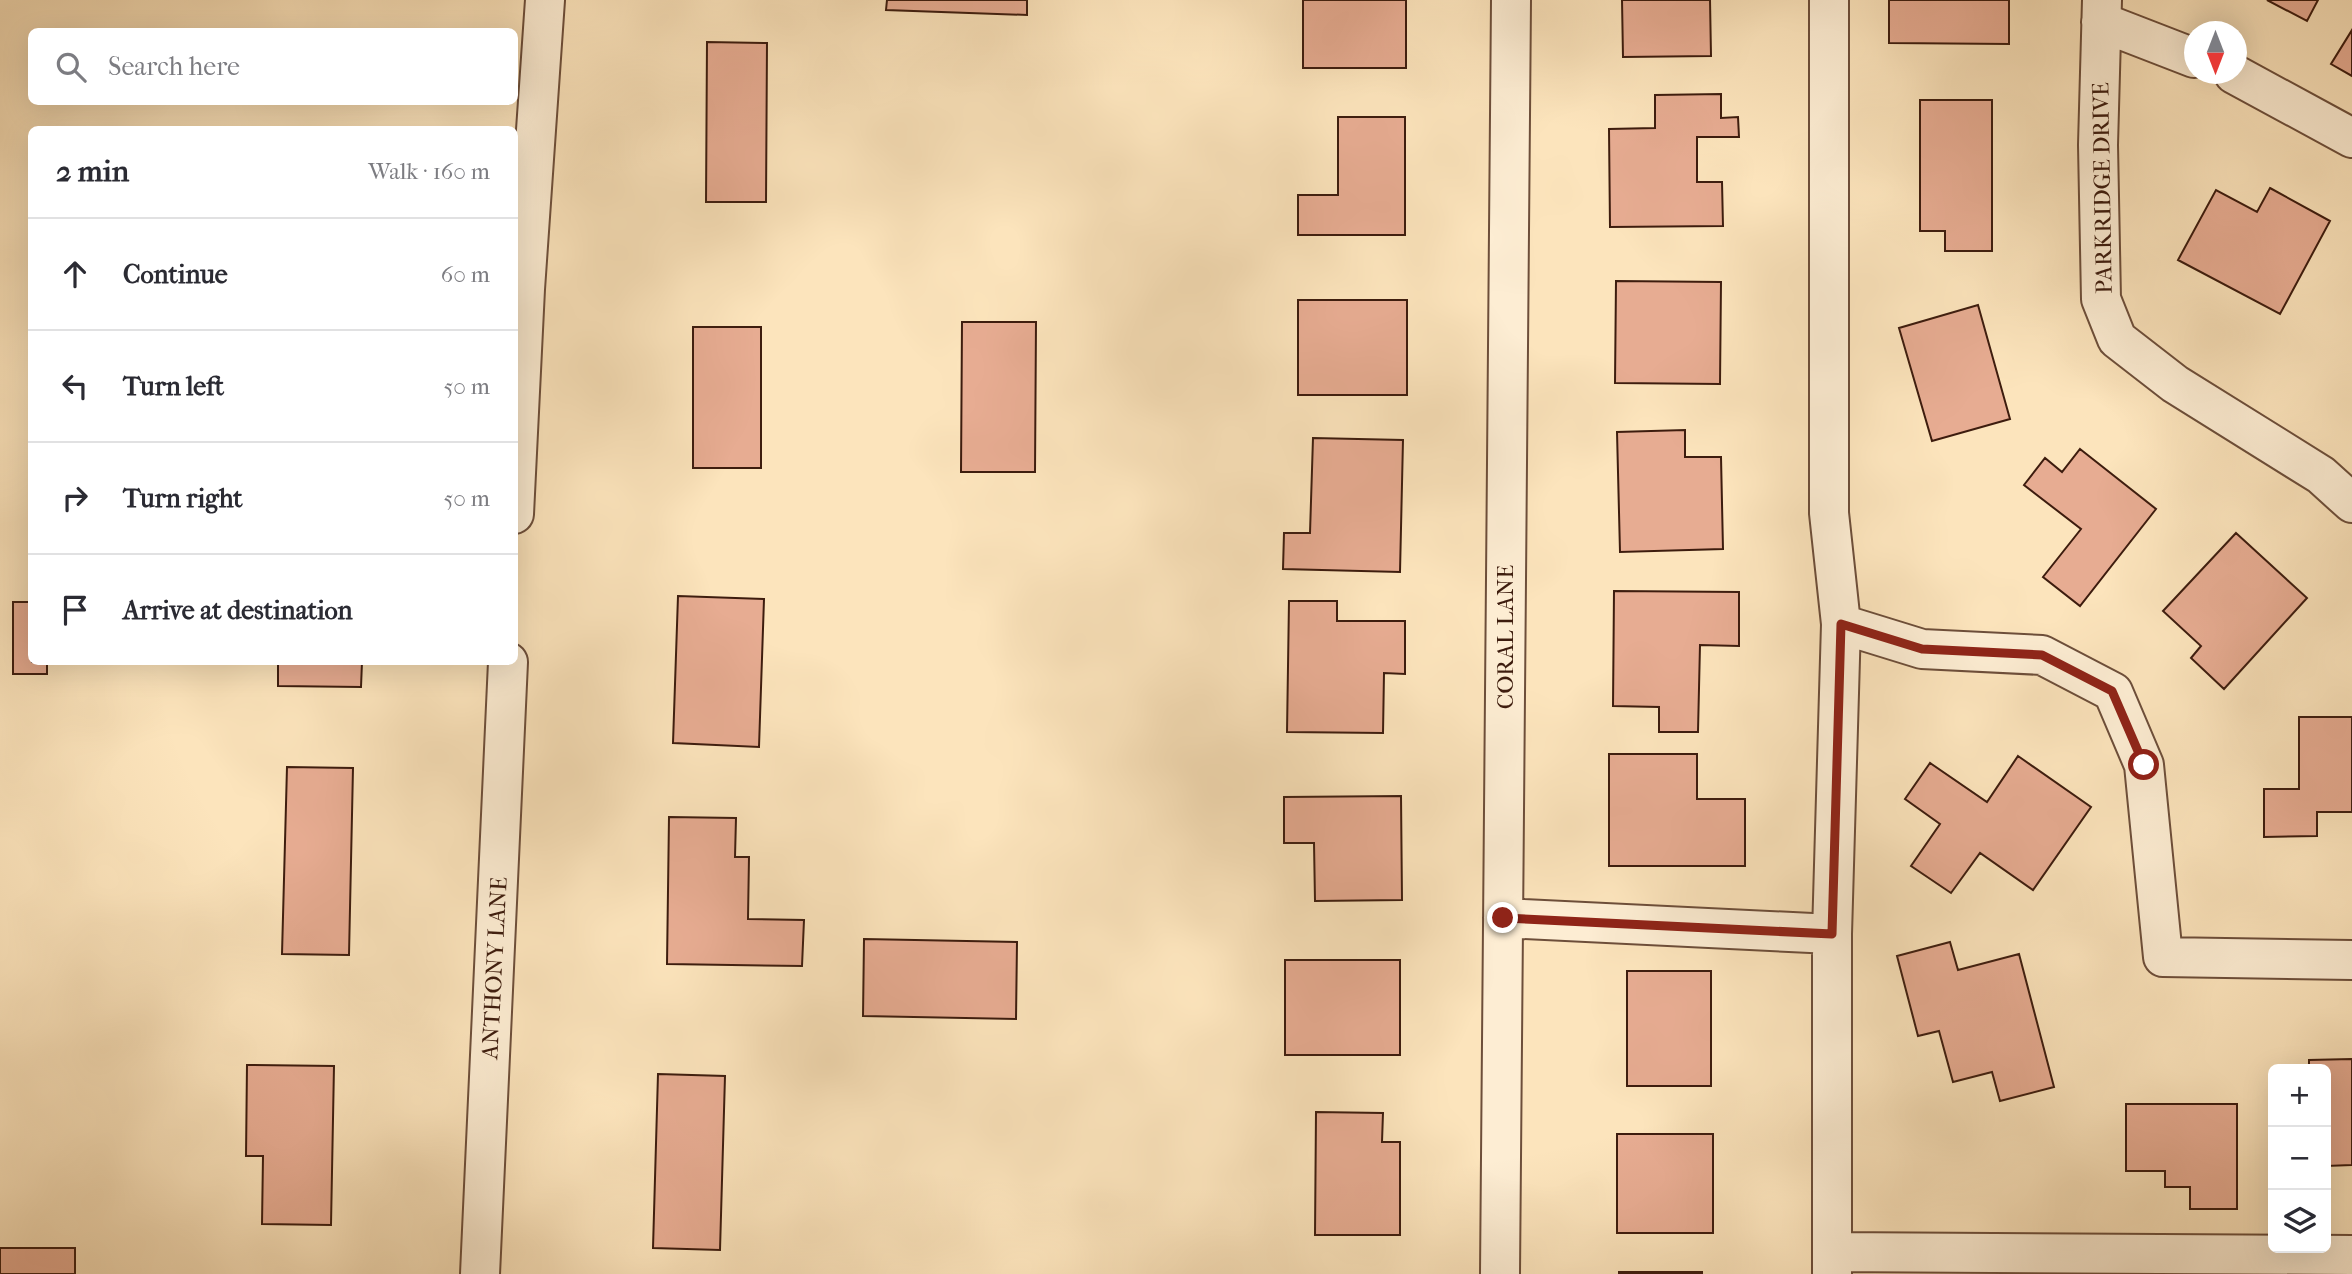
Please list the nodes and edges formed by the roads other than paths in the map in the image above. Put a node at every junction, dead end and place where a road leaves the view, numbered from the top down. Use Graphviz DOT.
graph roads {
  1 [pos="545,0"];
  2 [pos="1511,0"];
  3 [pos="1829,0"];
  4 [pos="2101,11"];
  5 [pos="2184,53"];
  6 [pos="2247,81"];
  7 [pos="2352,138"];
  8 [pos="518,432"];
  9 [pos="2352,503"];
  10 [pos="1841,624"];
  11 [pos="508,665"];
  12 [pos="1503,918"];
  13 [pos="1832,934"];
  14 [pos="2352,960"];
  15 [pos="2352,1255"];
  16 [pos="1832,1263"];
  17 [pos="480,1274"];
  18 [pos="1500,1274"];
  1 -- 8 [label="street"];
  2 -- 12 [label="street, CORAL LANE"];
  3 -- 10 [label="street"];
  4 -- 5 [label="street"];
  4 -- 9 [label="street, PARKRIDGE DRIVE"];
  6 -- 7 [label="street"];
  10 -- 13 [label="street"];
  10 -- 14 [label="street"];
  11 -- 17 [label="street, ANTHONY LANE"];
  12 -- 13 [label="street"];
  12 -- 18 [label="street, CORAL LANE"];
  13 -- 16 [label="street"];
  15 -- 16 [label="street"];
}
